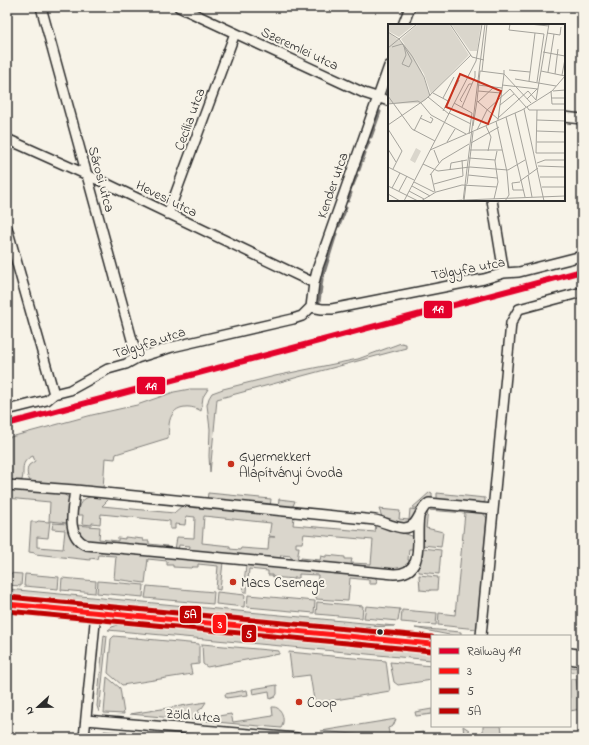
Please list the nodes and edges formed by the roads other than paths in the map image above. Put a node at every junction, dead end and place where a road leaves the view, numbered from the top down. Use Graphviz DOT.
graph roads {
  1 [pos="41,7"];
  2 [pos="179,7"];
  3 [pos="410,7"];
  4 [pos="403,24"];
  5 [pos="235,33"];
  6 [pos="388,69"];
  7 [pos="378,99"];
  8 [pos="388,101"];
  9 [pos="565,118"];
  10 [pos="582,119"];
  11 [pos="7,139"];
  12 [pos="87,176"];
  13 [pos="492,201"];
  14 [pos="168,214"];
  15 [pos="7,228"];
  16 [pos="582,256"];
  17 [pos="504,273"];
  18 [pos="314,283"];
  19 [pos="582,292"];
  20 [pos="308,310"];
  21 [pos="137,358"];
  22 [pos="54,394"];
  23 [pos="7,410"];
  24 [pos="7,485"];
  25 [pos="75,490"];
  26 [pos="493,509"];
  27 [pos="419,516"];
  28 [pos="7,604"];
  29 [pos="96,612"];
  30 [pos="481,635"];
  31 [pos="431,644"];
  32 [pos="571,656"];
  33 [pos="582,658"];
  34 [pos="86,720"];
  35 [pos="84,738"];
  36 [pos="297,738"];
  1 -- 12 [label="street, Sárosi utca"];
  2 -- 5 [label="street, Szeremlei utca"];
  3 -- 4 [label="street"];
  5 -- 7 [label="street, Szeremlei utca"];
  5 -- 14 [label="street, Cecília utca"];
  6 -- 7 [label="street, Kender utca"];
  7 -- 8 [label="street, Szeremlei utca"];
  7 -- 18 [label="street, Kender utca"];
  9 -- 10 [label="street"];
  11 -- 12 [label="street, Hevesi utca"];
  12 -- 14 [label="street, Hevesi utca"];
  12 -- 21 [label="street, Sárosi utca"];
  13 -- 17 [label="street"];
  14 -- 18 [label="street, Hevesi utca"];
  15 -- 22 [label="street"];
  16 -- 17 [label="street, Tölgyfa utca"];
  17 -- 20 [label="street, Tölgyfa utca"];
  18 -- 20 [label="street, Kender utca"];
  19 -- 26 [label="street"];
  20 -- 21 [label="street, Tölgyfa utca"];
  21 -- 22 [label="street, Tölgyfa utca"];
  22 -- 23 [label="street, Tölgyfa utca"];
  24 -- 25 [label="street"];
  25 -- 27 [label="street"];
  25 -- 27 [label="street"];
  26 -- 27 [label="street"];
  26 -- 30 [label="street"];
  28 -- 29 [label="main road"];
  29 -- 31 [label="main road"];
  29 -- 34 [label="street"];
  32 -- 33 [label="main road"];
  34 -- 35 [label="street"];
  34 -- 36 [label="street, Zöld utca"];
}
